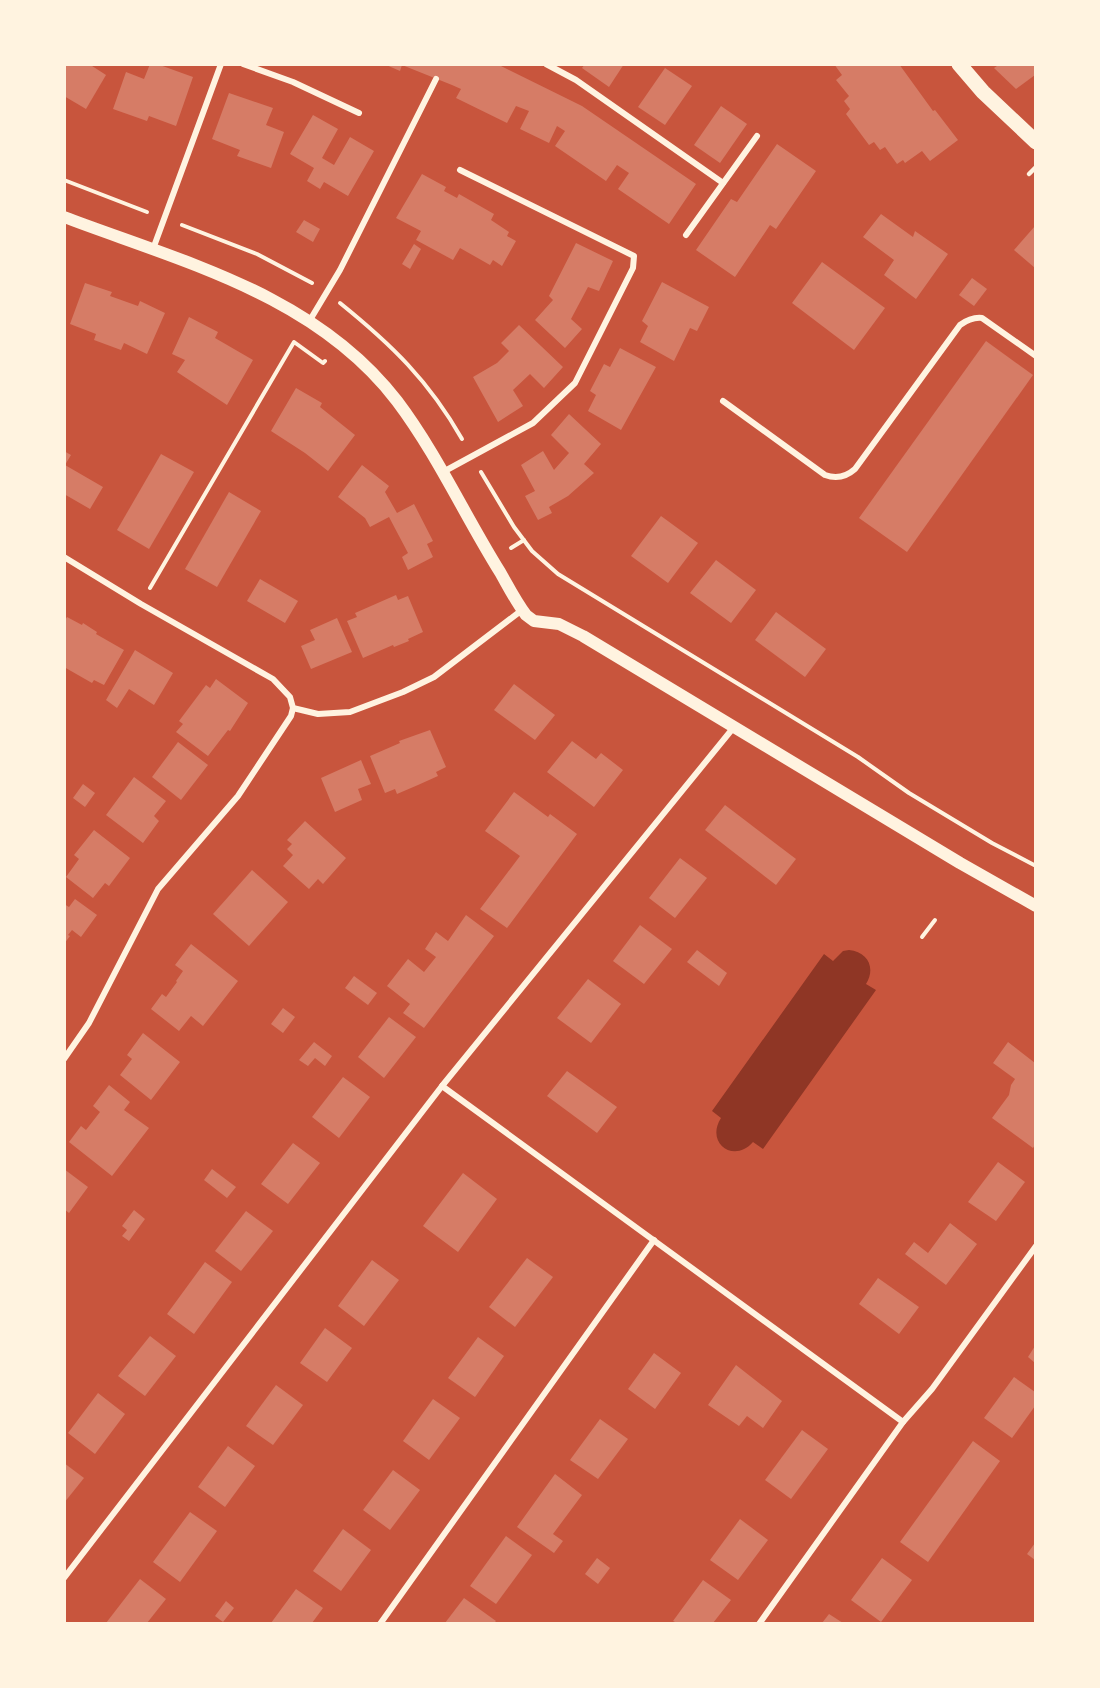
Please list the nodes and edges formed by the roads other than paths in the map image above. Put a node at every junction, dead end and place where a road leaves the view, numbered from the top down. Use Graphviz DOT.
graph roads {
  1 [pos="221,64"];
  2 [pos="243,64"];
  3 [pos="546,64"];
  4 [pos="959,64"];
  5 [pos="436,79"];
  6 [pos="359,113"];
  7 [pos="758,136"];
  8 [pos="1035,142"];
  9 [pos="1035,167"];
  10 [pos="460,170"];
  11 [pos="1029,174"];
  12 [pos="723,183"];
  13 [pos="64,217"];
  14 [pos="686,235"];
  15 [pos="153,249"];
  16 [pos="310,320"];
  17 [pos="1035,356"];
  18 [pos="723,401"];
  19 [pos="443,472"];
  20 [pos="64,557"];
  21 [pos="522,610"];
  22 [pos="293,708"];
  23 [pos="734,727"];
  24 [pos="1035,906"];
  25 [pos="64,1059"];
  26 [pos="442,1086"];
  27 [pos="654,1240"];
  28 [pos="1035,1246"];
  29 [pos="903,1422"];
  30 [pos="64,1578"];
  31 [pos="380,1623"];
  32 [pos="759,1623"];
  1 -- 15 [label="street"];
  2 -- 6 [label="street"];
  3 -- 12 [label="street"];
  4 -- 8 [label="main road"];
  5 -- 16 [label="street"];
  7 -- 12 [label="street"];
  9 -- 11 [label="lane"];
  10 -- 19 [label="street"];
  12 -- 14 [label="street"];
  13 -- 15 [label="main road"];
  15 -- 16 [label="main road"];
  16 -- 19 [label="main road"];
  17 -- 18 [label="street"];
  19 -- 21 [label="main road"];
  20 -- 22 [label="street"];
  21 -- 22 [label="street"];
  21 -- 23 [label="main road"];
  22 -- 25 [label="street"];
  23 -- 24 [label="main road"];
  23 -- 26 [label="street"];
  26 -- 27 [label="street"];
  26 -- 30 [label="street"];
  27 -- 29 [label="street"];
  27 -- 31 [label="street"];
  28 -- 29 [label="street"];
  29 -- 32 [label="street"];
}
